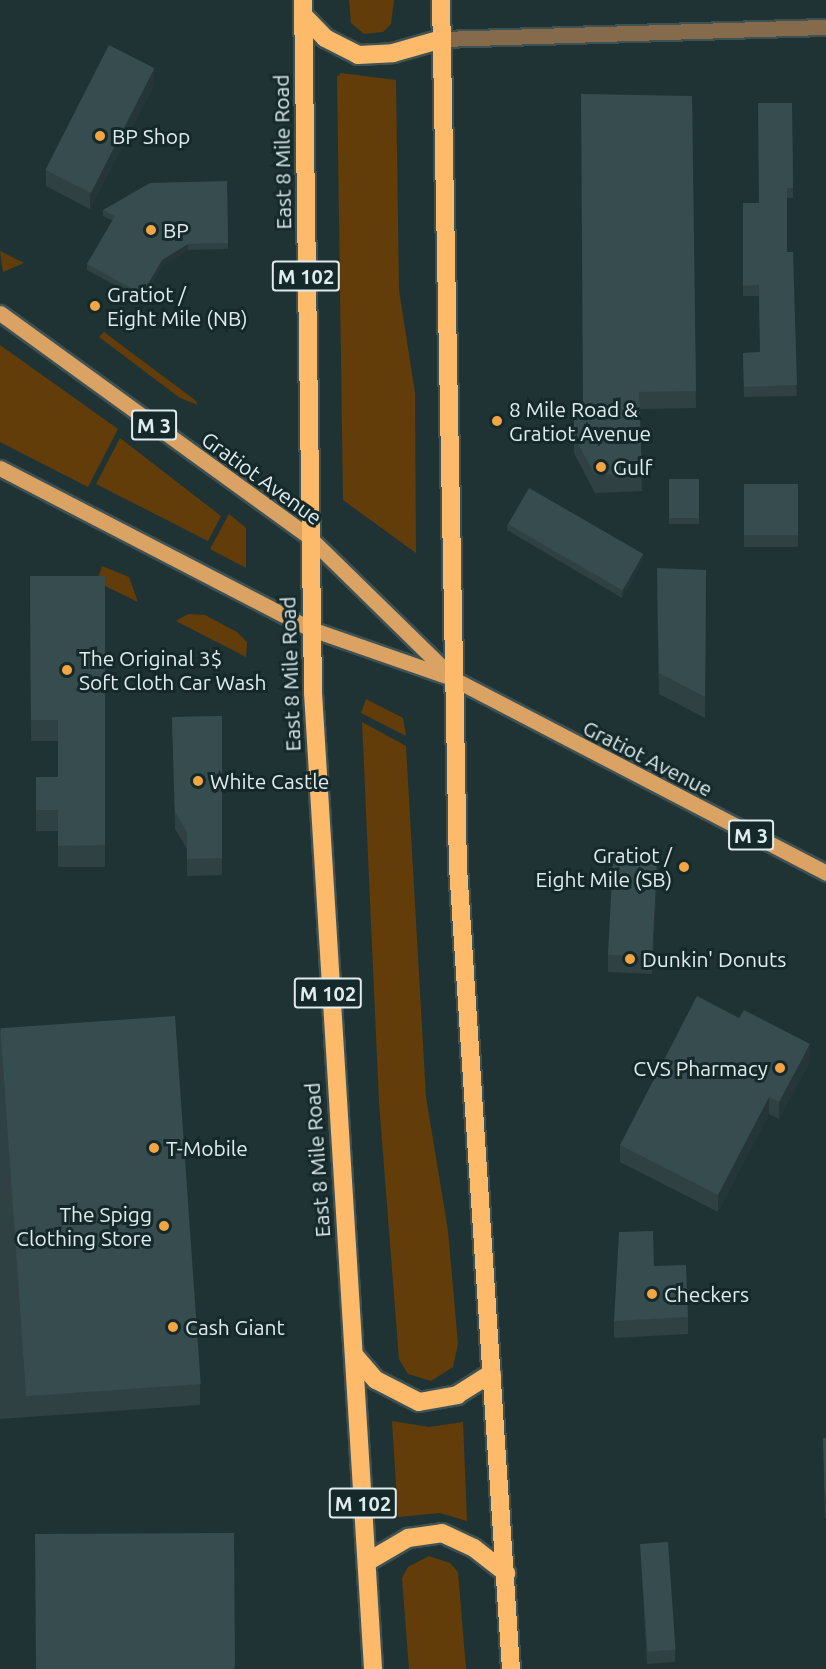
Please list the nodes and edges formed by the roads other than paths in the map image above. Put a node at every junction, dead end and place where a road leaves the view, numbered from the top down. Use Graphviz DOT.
graph roads {
  1 [pos="441,0"];
  2 [pos="303,8"];
  3 [pos="826,27"];
  4 [pos="442,39"];
  5 [pos="0,313"];
  6 [pos="0,468"];
  7 [pos="309,537"];
  8 [pos="311,629"];
  9 [pos="452,678"];
  10 [pos="826,873"];
  11 [pos="354,1356"];
  12 [pos="492,1373"];
  13 [pos="367,1562"];
  14 [pos="506,1574"];
  15 [pos="373,1669"];
  16 [pos="512,1669"];
  1 -- 4 [label="highway"];
  2 -- 4 [label="highway"];
  2 -- 7 [label="highway, East 8 Mile Road / M 102"];
  3 -- 4 [label="street"];
  4 -- 9 [label="highway"];
  5 -- 7 [label="main road, Gratiot Avenue / M 3"];
  6 -- 8 [label="main road, Gratiot Avenue / M 3"];
  7 -- 8 [label="highway, East 8 Mile Road / M 102"];
  7 -- 9 [label="main road, Gratiot Avenue / M 3"];
  8 -- 9 [label="main road, Gratiot Avenue / M 3"];
  8 -- 11 [label="highway, East 8 Mile Road / M 102"];
  9 -- 10 [label="main road, Gratiot Avenue / M 3"];
  9 -- 12 [label="highway"];
  11 -- 12 [label="highway"];
  11 -- 13 [label="highway, East 8 Mile Road / M 102"];
  12 -- 14 [label="highway"];
  13 -- 14 [label="highway"];
  13 -- 15 [label="highway, East 8 Mile Road / M 102"];
  14 -- 16 [label="highway"];
}
